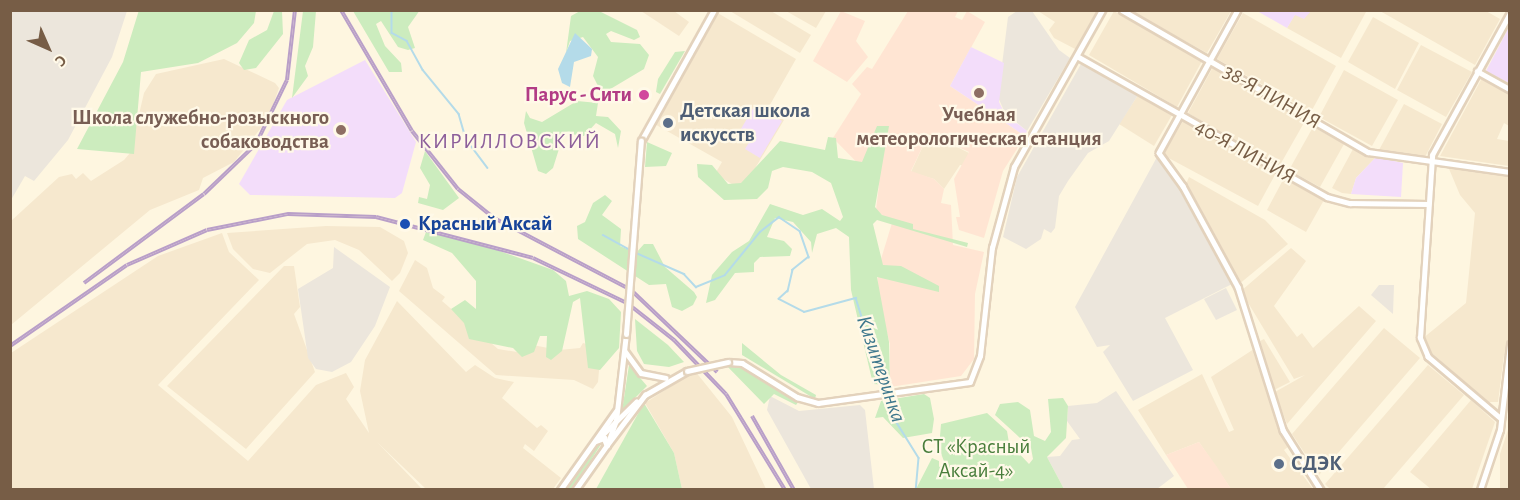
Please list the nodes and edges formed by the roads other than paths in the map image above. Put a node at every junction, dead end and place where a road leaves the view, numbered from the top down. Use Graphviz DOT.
graph roads {
  1 [pos="714,10"];
  2 [pos="1102,10"];
  3 [pos="1122,10"];
  4 [pos="1238,10"];
  5 [pos="1509,13"];
  6 [pos="1077,56"];
  7 [pos="1210,61"];
  8 [pos="1477,71"];
  9 [pos="1509,89"];
  10 [pos="1180,115"];
  11 [pos="1430,163"];
  12 [pos="1509,172"];
  13 [pos="1426,204"];
  14 [pos="1509,345"];
  15 [pos="625,351"];
  16 [pos="669,378"];
  17 [pos="641,399"];
  18 [pos="619,404"];
  19 [pos="1501,419"];
  20 [pos="616,420"];
  21 [pos="594,443"];
  22 [pos="607,445"];
  23 [pos="560,489"];
  24 [pos="575,489"];
  25 [pos="1322,489"];
  26 [pos="1480,489"];
  1 -- 15 [label="main road, bridge"];
  2 -- 6 [label="street"];
  3 -- 7 [label="street, 38-Я ЛИНИЯ"];
  4 -- 7 [label="street"];
  5 -- 8 [label="street"];
  6 -- 10 [label="street, 40-Я ЛИНИЯ"];
  6 -- 16 [label="street, bridge"];
  7 -- 10 [label="street"];
  7 -- 11 [label="street, 38-Я ЛИНИЯ"];
  8 -- 9 [label="street"];
  8 -- 11 [label="street"];
  10 -- 13 [label="street, 40-Я ЛИНИЯ"];
  10 -- 25 [label="street"];
  11 -- 12 [label="street, 38-Я ЛИНИЯ"];
  11 -- 13 [label="street"];
  13 -- 19 [label="street"];
  14 -- 19 [label="street"];
  15 -- 16 [label="street"];
  15 -- 18 [label="main road"];
  16 -- 17 [label="street"];
  17 -- 20 [label="street"];
  17 -- 22 [label="street"];
  18 -- 20 [label="main road"];
  18 -- 21 [label="main road"];
  19 -- 26 [label="street"];
  20 -- 21 [label="street"];
  20 -- 22 [label="main road"];
  21 -- 22 [label="street"];
  21 -- 23 [label="main road"];
  22 -- 24 [label="main road"];
}
